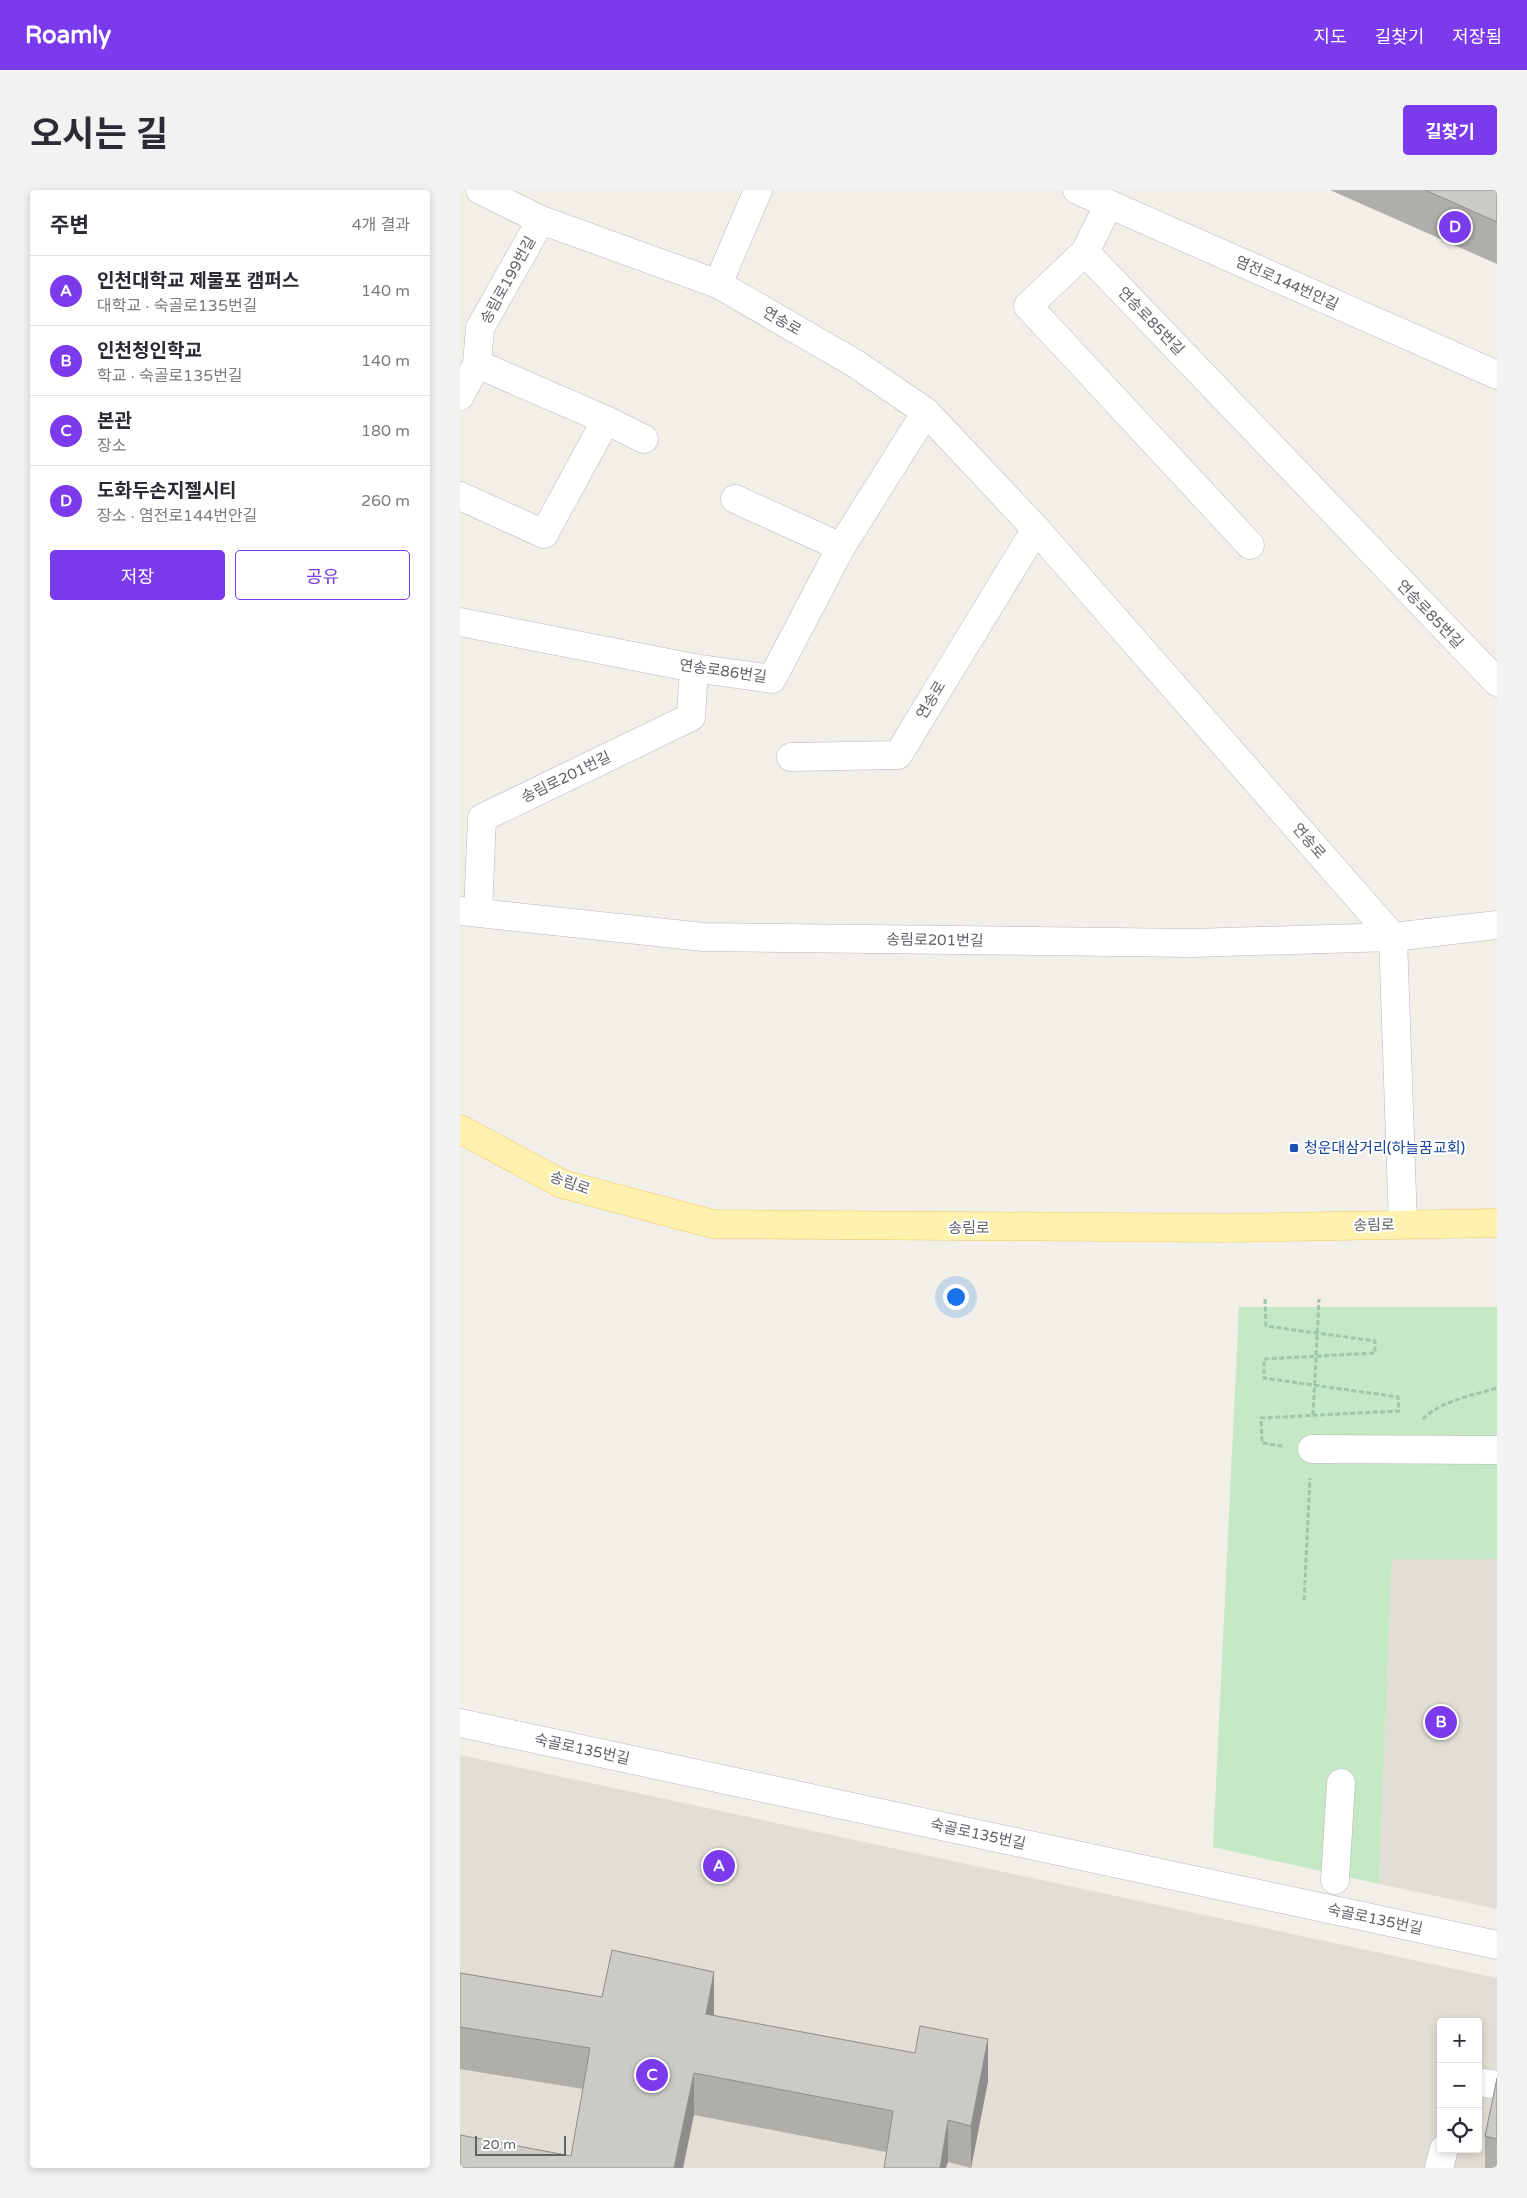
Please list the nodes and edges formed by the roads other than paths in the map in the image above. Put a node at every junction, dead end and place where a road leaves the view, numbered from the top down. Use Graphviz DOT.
graph roads {
  1 [pos="480,190"];
  2 [pos="758,190"];
  3 [pos="1077,190"];
  4 [pos="1109,204"];
  5 [pos="541,220"];
  6 [pos="1085,252"];
  7 [pos="718,284"];
  8 [pos="477,364"];
  9 [pos="1497,375"];
  10 [pos="460,396"];
  11 [pos="926,412"];
  12 [pos="606,420"];
  13 [pos="644,439"];
  14 [pos="460,496"];
  15 [pos="735,499"];
  16 [pos="1036,529"];
  17 [pos="1250,545"];
  18 [pos="841,547"];
  19 [pos="460,622"];
  20 [pos="694,668"];
  21 [pos="1494,675"];
  22 [pos="791,757"];
  23 [pos="469,912"];
  24 [pos="1497,925"];
  25 [pos="1394,936"];
  26 [pos="460,1129"];
  27 [pos="1497,1223"];
  28 [pos="1403,1224"];
  29 [pos="1312,1449"];
  30 [pos="1497,1450"];
  31 [pos="460,1723"];
  32 [pos="1341,1783"];
  33 [pos="1335,1880"];
  34 [pos="1497,1945"];
  35 [pos="1482,2083"];
  36 [pos="1497,2085"];
  37 [pos="1443,2153"];
  38 [pos="1439,2168"];
  1 -- 5 [label="street, 연송로"];
  2 -- 7 [label="street"];
  3 -- 4 [label="street, 염전로144번안길"];
  4 -- 6 [label="street"];
  4 -- 9 [label="street, 염전로144번안길"];
  5 -- 7 [label="street, 연송로"];
  5 -- 8 [label="street, 송림로199번길"];
  6 -- 17 [label="street"];
  6 -- 21 [label="street, 연송로85번길"];
  7 -- 11 [label="street, 연송로"];
  8 -- 10 [label="street, 송림로199번길"];
  8 -- 12 [label="street"];
  11 -- 16 [label="street, 연송로"];
  11 -- 18 [label="street, 연송로86번길"];
  12 -- 13 [label="street"];
  12 -- 14 [label="street"];
  15 -- 18 [label="street"];
  16 -- 22 [label="street, 연송로"];
  16 -- 25 [label="street, 연송로"];
  18 -- 20 [label="street, 연송로86번길"];
  19 -- 20 [label="street, 연송로86번길"];
  20 -- 23 [label="street, 송림로201번길"];
  23 -- 25 [label="street, 송림로201번길"];
  24 -- 25 [label="street, 송림로201번길"];
  25 -- 28 [label="street"];
  26 -- 28 [label="main road, 송림로"];
  27 -- 28 [label="main road, 송림로"];
  29 -- 30 [label="street"];
  31 -- 34 [label="street, 숙골로135번길"];
  32 -- 33 [label="street"];
  35 -- 36 [label="street"];
  37 -- 38 [label="street"];
}
